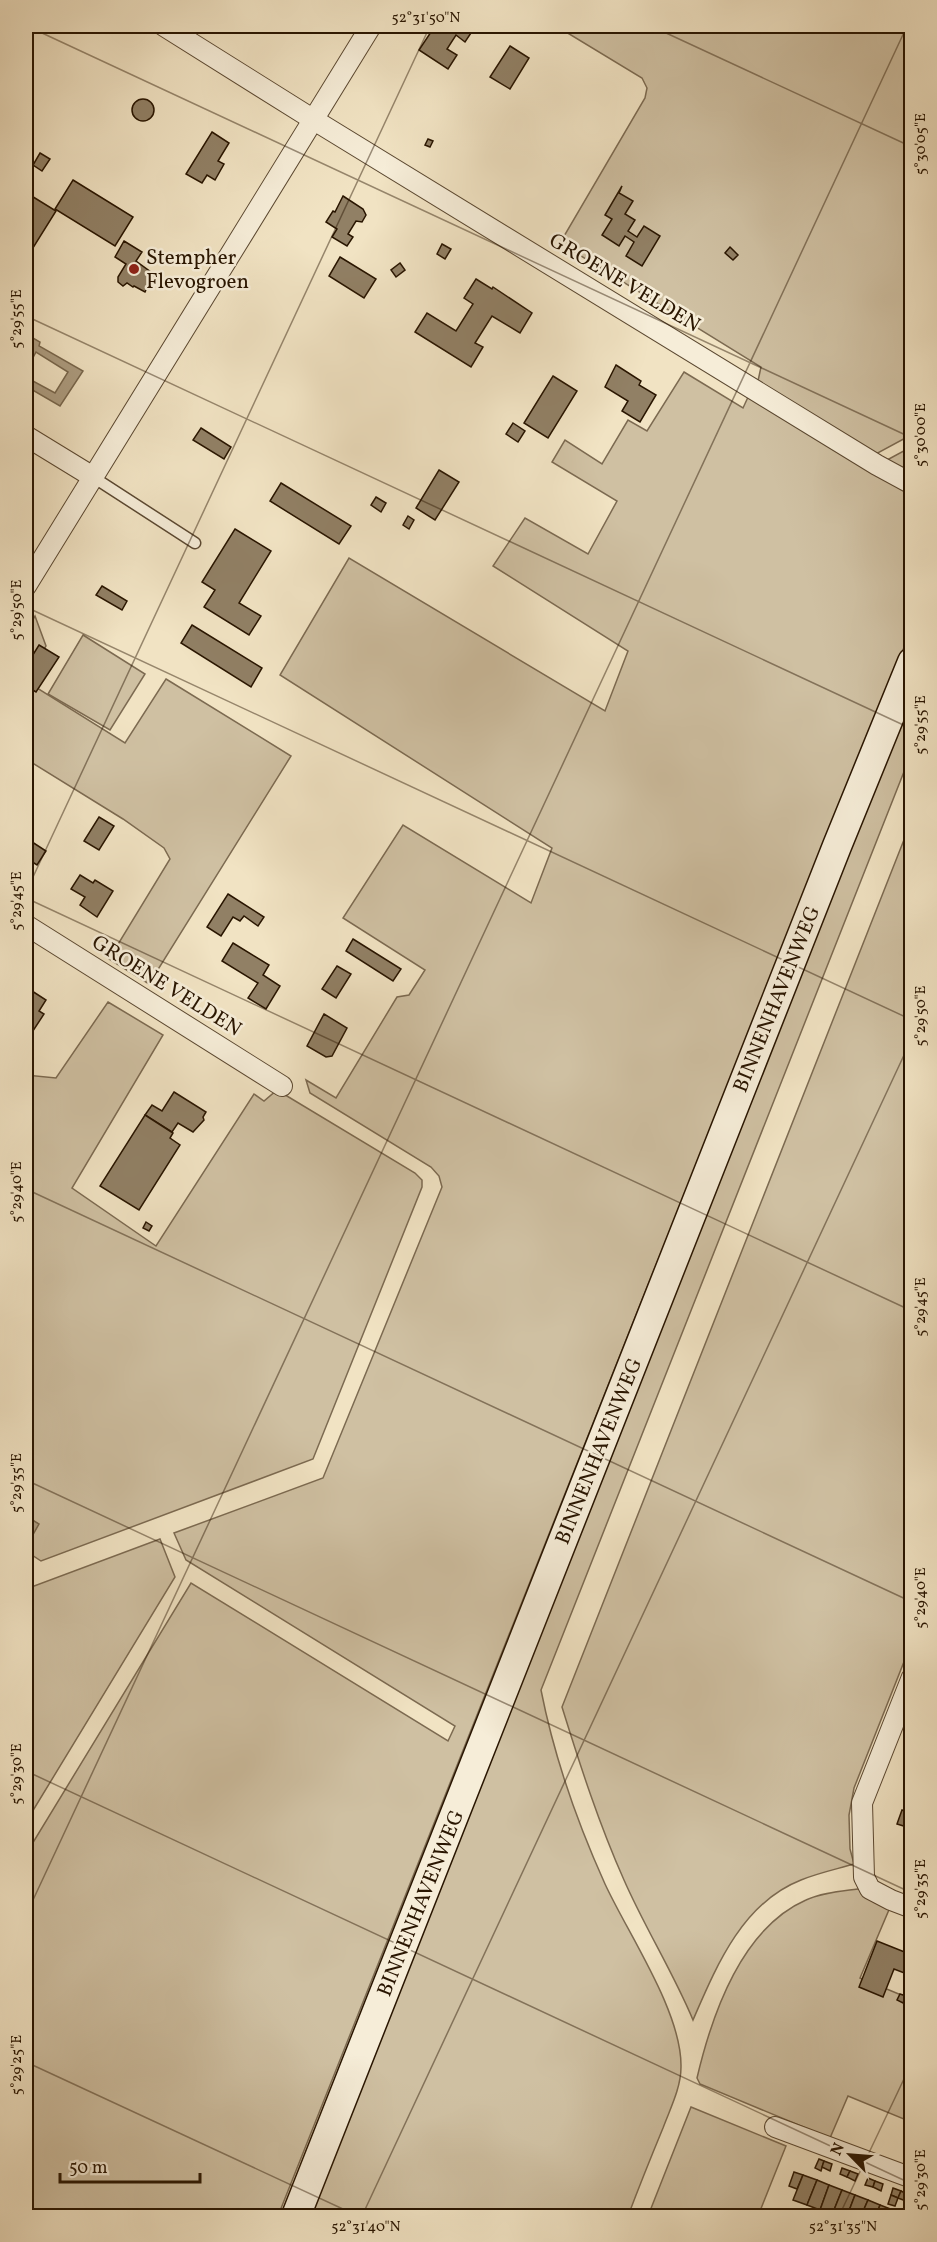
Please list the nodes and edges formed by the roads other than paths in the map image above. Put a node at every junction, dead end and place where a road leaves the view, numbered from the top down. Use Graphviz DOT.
graph roads {
  1 [pos="164,26"];
  2 [pos="371,26"];
  3 [pos="314,120"];
  4 [pos="26,436"];
  5 [pos="93,477"];
  6 [pos="912,484"];
  7 [pos="195,543"];
  8 [pos="26,586"];
  9 [pos="912,656"];
  10 [pos="906,674"];
  11 [pos="26,925"];
  12 [pos="282,1086"];
  13 [pos="912,1677"];
  14 [pos="912,1908"];
  15 [pos="775,2127"];
  16 [pos="912,2178"];
  17 [pos="296,2217"];
  1 -- 3 [label="street, GROENE VELDEN"];
  2 -- 3 [label="street"];
  3 -- 5 [label="street"];
  3 -- 6 [label="street, GROENE VELDEN"];
  4 -- 5 [label="street"];
  5 -- 7 [label="lane"];
  5 -- 8 [label="street"];
  9 -- 10 [label="street, BINNENHAVENWEG"];
  10 -- 17 [label="street, BINNENHAVENWEG"];
  11 -- 12 [label="street, GROENE VELDEN"];
  13 -- 14 [label="street"];
  15 -- 16 [label="street"];
}
